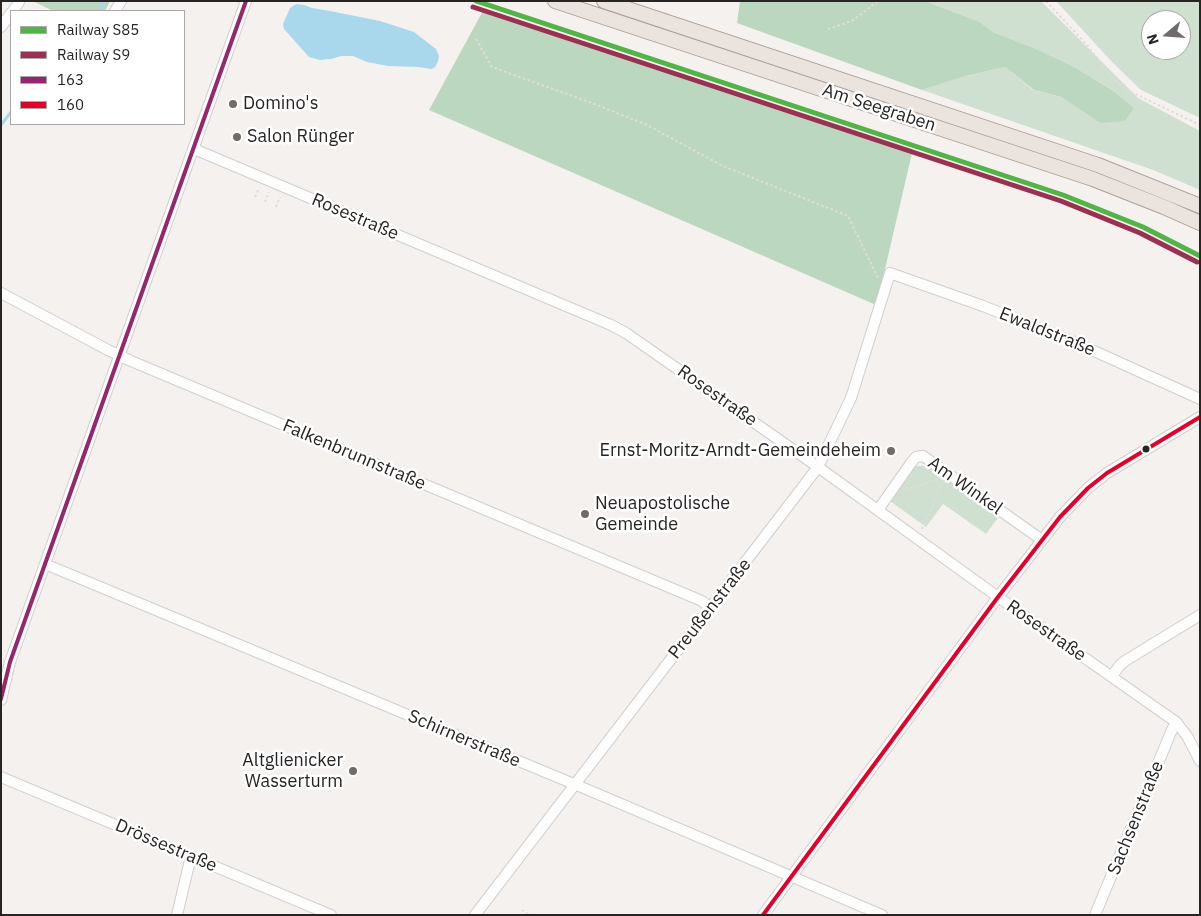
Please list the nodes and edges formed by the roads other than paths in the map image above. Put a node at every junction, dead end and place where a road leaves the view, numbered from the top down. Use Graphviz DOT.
graph roads {
  1 [pos="246,1"];
  2 [pos="555,1"];
  3 [pos="604,1"];
  4 [pos="10,15"];
  5 [pos="1,27"];
  6 [pos="194,149"];
  7 [pos="1200,206"];
  8 [pos="1200,223"];
  9 [pos="890,273"];
  10 [pos="1,293"];
  11 [pos="119,356"];
  12 [pos="1200,399"];
  13 [pos="1200,417"];
  14 [pos="818,466"];
  15 [pos="878,510"];
  16 [pos="1042,540"];
  17 [pos="45,564"];
  18 [pos="998,597"];
  19 [pos="710,608"];
  20 [pos="1200,615"];
  21 [pos="1112,676"];
  22 [pos="1,700"];
  23 [pos="1176,722"];
  24 [pos="1200,761"];
  25 [pos="1,777"];
  26 [pos="574,785"];
  27 [pos="191,856"];
  28 [pos="792,876"];
  29 [pos="177,915"];
  30 [pos="330,915"];
  31 [pos="475,915"];
  32 [pos="763,915"];
  33 [pos="882,915"];
  34 [pos="1096,915"];
  1 -- 6 [label="street"];
  2 -- 8 [label="main road, Am Seegraben"];
  3 -- 7 [label="main road, Am Seegraben"];
  4 -- 5 [label="street"];
  6 -- 11 [label="street"];
  6 -- 14 [label="street, Rosestraße"];
  9 -- 12 [label="street, Ewaldstraße"];
  9 -- 14 [label="street, Preußenstraße"];
  10 -- 11 [label="street, Falkenbrunnstraße"];
  11 -- 17 [label="street"];
  11 -- 19 [label="street, Falkenbrunnstraße"];
  13 -- 16 [label="street"];
  14 -- 15 [label="street, Rosestraße"];
  14 -- 19 [label="street, Preußenstraße"];
  15 -- 16 [label="street, Am Winkel"];
  15 -- 18 [label="street, Rosestraße"];
  16 -- 18 [label="street"];
  17 -- 22 [label="street"];
  17 -- 26 [label="street, Schirnerstraße"];
  18 -- 21 [label="street, Rosestraße"];
  18 -- 28 [label="street"];
  19 -- 26 [label="street, Preußenstraße"];
  20 -- 21 [label="street"];
  21 -- 23 [label="street, Rosestraße"];
  23 -- 24 [label="street, Rosestraße"];
  23 -- 34 [label="street, Sachsenstraße"];
  25 -- 27 [label="street, Drössestraße"];
  26 -- 28 [label="street, Schirnerstraße"];
  26 -- 31 [label="street, Preußenstraße"];
  27 -- 29 [label="street"];
  27 -- 30 [label="street, Drössestraße"];
  28 -- 32 [label="street"];
  28 -- 33 [label="street, Schirnerstraße"];
}
